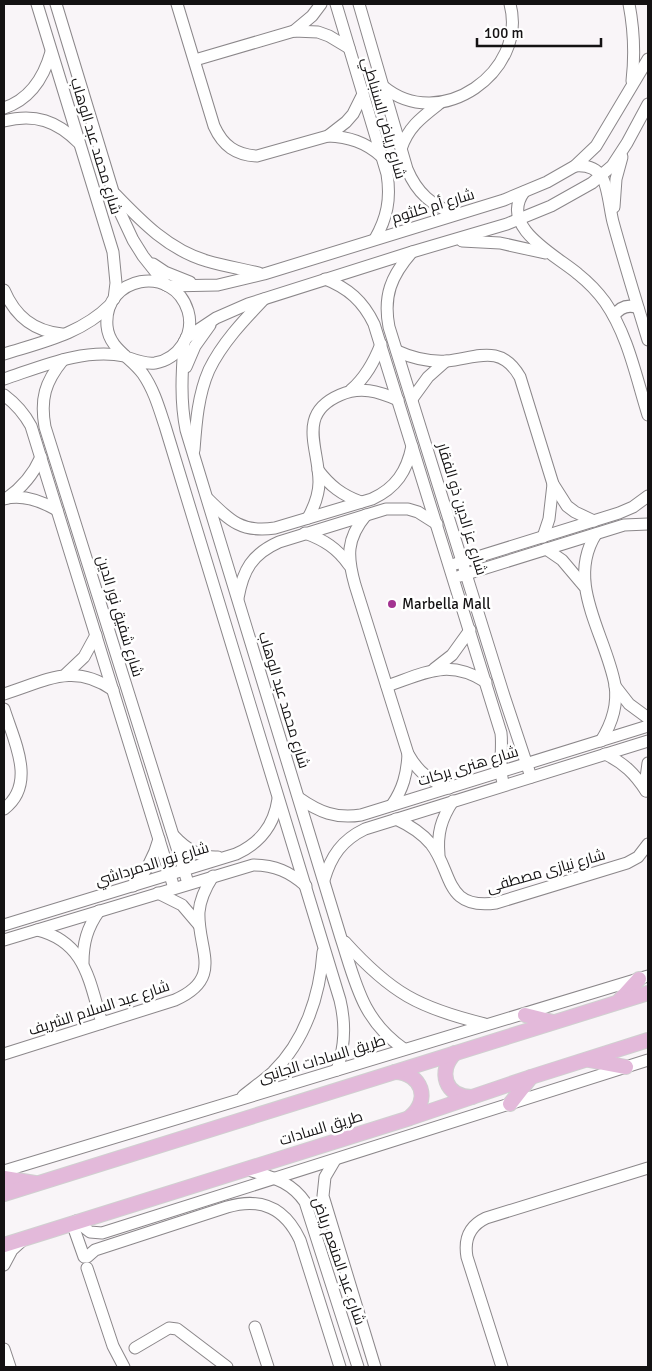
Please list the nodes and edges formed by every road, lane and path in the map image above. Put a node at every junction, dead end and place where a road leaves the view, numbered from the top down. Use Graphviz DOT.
graph roads {
  1 [pos="37,4"];
  2 [pos="56,4"];
  3 [pos="178,4"];
  4 [pos="321,4"];
  5 [pos="336,4"];
  6 [pos="358,4"];
  7 [pos="510,4"];
  8 [pos="629,4"];
  9 [pos="294,31"];
  10 [pos="349,48"];
  11 [pos="51,52"];
  12 [pos="648,59"];
  13 [pos="195,60"];
  14 [pos="631,87"];
  15 [pos="384,88"];
  16 [pos="363,94"];
  17 [pos="440,103"];
  18 [pos="648,104"];
  19 [pos="4,108"];
  20 [pos="4,121"];
  21 [pos="328,136"];
  22 [pos="627,143"];
  23 [pos="80,144"];
  24 [pos="401,150"];
  25 [pos="381,156"];
  26 [pos="575,166"];
  27 [pos="406,169"];
  28 [pos="387,174"];
  29 [pos="602,176"];
  30 [pos="113,191"];
  31 [pos="524,192"];
  32 [pos="456,214"];
  33 [pos="519,220"];
  34 [pos="616,234"];
  35 [pos="375,239"];
  36 [pos="448,241"];
  37 [pos="412,252"];
  38 [pos="551,255"];
  39 [pos="143,256"];
  40 [pos="264,274"];
  41 [pos="324,280"];
  42 [pos="167,285"];
  43 [pos="204,285"];
  44 [pos="4,290"];
  45 [pos="265,298"];
  46 [pos="113,301"];
  47 [pos="638,308"];
  48 [pos="614,316"];
  49 [pos="216,318"];
  50 [pos="66,334"];
  51 [pos="648,337"];
  52 [pos="185,340"];
  53 [pos="381,344"];
  54 [pos="397,351"];
  55 [pos="4,354"];
  56 [pos="127,357"];
  57 [pos="63,360"];
  58 [pos="446,361"];
  59 [pos="182,378"];
  60 [pos="4,379"];
  61 [pos="351,390"];
  62 [pos="4,395"];
  63 [pos="412,399"];
  64 [pos="398,400"];
  65 [pos="648,415"];
  66 [pos="412,444"];
  67 [pos="193,456"];
  68 [pos="41,457"];
  69 [pos="318,470"];
  70 [pos="553,484"];
  71 [pos="206,496"];
  72 [pos="648,496"];
  73 [pos="5,498"];
  74 [pos="361,502"];
  75 [pos="57,510"];
  76 [pos="366,515"];
  77 [pos="308,518"];
  78 [pos="594,521"];
  79 [pos="437,524"];
  80 [pos="648,524"];
  81 [pos="305,534"];
  82 [pos="596,534"];
  83 [pos="543,536"];
  84 [pos="546,549"];
  85 [pos="462,562"];
  86 [pos="349,564"];
  87 [pos="450,565"];
  88 [pos="466,574"];
  89 [pos="454,578"];
  90 [pos="584,586"];
  91 [pos="237,600"];
  92 [pos="99,601"];
  93 [pos="87,605"];
  94 [pos="470,630"];
  95 [pos="96,635"];
  96 [pos="434,670"];
  97 [pos="66,674"];
  98 [pos="486,682"];
  99 [pos="387,686"];
  100 [pos="615,686"];
  101 [pos="113,690"];
  102 [pos="4,694"];
  103 [pos="504,696"];
  104 [pos="492,700"];
  105 [pos="4,709"];
  106 [pos="648,718"];
  107 [pos="274,719"];
  108 [pos="257,724"];
  109 [pos="648,726"];
  110 [pos="601,741"];
  111 [pos="648,741"];
  112 [pos="408,754"];
  113 [pos="606,754"];
  114 [pos="648,763"];
  115 [pos="527,764"];
  116 [pos="501,772"];
  117 [pos="532,777"];
  118 [pos="504,785"];
  119 [pos="449,788"];
  120 [pos="647,794"];
  121 [pos="278,795"];
  122 [pos="298,798"];
  123 [pos="453,801"];
  124 [pos="392,806"];
  125 [pos="4,809"];
  126 [pos="396,819"];
  127 [pos="172,833"];
  128 [pos="159,838"];
  129 [pos="648,844"];
  130 [pos="228,857"];
  131 [pos="439,857"];
  132 [pos="184,870"];
  133 [pos="170,874"];
  134 [pos="213,876"];
  135 [pos="324,880"];
  136 [pos="188,883"];
  137 [pos="133,886"];
  138 [pos="306,886"];
  139 [pos="174,888"];
  140 [pos="158,893"];
  141 [pos="99,911"];
  142 [pos="4,925"];
  143 [pos="199,925"];
  144 [pos="37,930"];
  145 [pos="342,938"];
  146 [pos="4,940"];
  147 [pos="323,942"];
  148 [pos="83,965"];
  149 [pos="644,978"];
  150 [pos="360,993"];
  151 [pos="648,993"];
  152 [pos="340,1000"];
  153 [pos="618,1003"];
  154 [pos="525,1015"];
  155 [pos="554,1022"];
  156 [pos="102,1023"];
  157 [pos="487,1024"];
  158 [pos="648,1040"];
  159 [pos="404,1049"];
  160 [pos="455,1053"];
  161 [pos="4,1054"];
  162 [pos="586,1059"];
  163 [pos="648,1062"];
  164 [pos="626,1067"];
  165 [pos="337,1070"];
  166 [pos="394,1072"];
  167 [pos="531,1076"];
  168 [pos="473,1097"];
  169 [pos="237,1101"];
  170 [pos="510,1104"];
  171 [pos="410,1118"];
  172 [pos="335,1160"];
  173 [pos="648,1168"];
  174 [pos="246,1169"];
  175 [pos="4,1171"];
  176 [pos="4,1178"];
  177 [pos="274,1178"];
  178 [pos="38,1184"];
  179 [pos="4,1194"];
  180 [pos="326,1212"];
  181 [pos="310,1217"];
  182 [pos="74,1222"];
  183 [pos="26,1238"];
  184 [pos="4,1245"];
  185 [pos="86,1260"];
  186 [pos="4,1265"];
  187 [pos="255,1327"];
  188 [pos="135,1348"];
  189 [pos="4,1349"];
  190 [pos="498,1366"];
  191 [pos="10,1367"];
  192 [pos="124,1367"];
  193 [pos="227,1367"];
  194 [pos="268,1367"];
  195 [pos="340,1367"];
  196 [pos="358,1367"];
  197 [pos="375,1367"];
  1 -- 11 [label="street, شارع محمد عبد الوهاب"];
  2 -- 30 [label="street, شارع محمد عبد الوهاب"];
  3 -- 13 [label="street"];
  4 -- 9 [label="street"];
  5 -- 10 [label="street, شارع رياض السنباطي"];
  6 -- 15 [label="street, شارع رياض السنباطي"];
  7 -- 17 [label="street"];
  8 -- 14 [label="street"];
  9 -- 10 [label="street"];
  9 -- 13 [label="street"];
  10 -- 16 [label="street, شارع رياض السنباطي"];
  11 -- 19 [label="street"];
  11 -- 23 [label="street, شارع محمد عبد الوهاب"];
  12 -- 14 [label="street, شارع أم كلثوم"];
  13 -- 21 [label="street"];
  14 -- 26 [label="street, شارع أم كلثوم"];
  15 -- 17 [label="street"];
  15 -- 24 [label="street, شارع رياض السنباطي"];
  16 -- 21 [label="street"];
  16 -- 25 [label="street, شارع رياض السنباطي"];
  17 -- 24 [label="street"];
  18 -- 22 [label="street"];
  20 -- 23 [label="street"];
  21 -- 25 [label="street"];
  22 -- 29 [label="street"];
  22 -- 34 [label="street"];
  23 -- 46 [label="street, شارع محمد عبد الوهاب"];
  24 -- 27 [label="street, شارع رياض السنباطي"];
  25 -- 28 [label="street, شارع رياض السنباطي"];
  26 -- 29 [label="street"];
  26 -- 31 [label="street, شارع أم كلثوم"];
  27 -- 28 [label="street"];
  27 -- 32 [label="street, شارع رياض السنباطي"];
  28 -- 35 [label="street, شارع رياض السنباطي"];
  29 -- 33 [label="street"];
  29 -- 34 [label="street"];
  30 -- 39 [label="street, شارع محمد عبد الوهاب"];
  30 -- 40 [label="street"];
  31 -- 32 [label="street, شارع أم كلثوم"];
  31 -- 33 [label="street"];
  32 -- 35 [label="street, شارع أم كلثوم"];
  33 -- 36 [label="street"];
  33 -- 38 [label="street"];
  34 -- 47 [label="street"];
  35 -- 40 [label="street, شارع أم كلثوم"];
  36 -- 37 [label="street"];
  36 -- 38 [label="street"];
  37 -- 41 [label="street"];
  37 -- 54 [label="street, شارع عز الدين ذو الفقار"];
  38 -- 48 [label="street"];
  39 -- 42 [label="street, شارع محمد عبد الوهاب"];
  39 -- 43 [label="street"];
  40 -- 43 [label="street, شارع أم كلثوم"];
  41 -- 45 [label="street"];
  41 -- 53 [label="street, شارع عز الدين ذو الفقار"];
  42 -- 43 [label="street, شارع أم كلثوم"];
  42 -- 46 [label="street"];
  42 -- 52 [label="street"];
  44 -- 50 [label="street"];
  45 -- 49 [label="street"];
  45 -- 67 [label="street"];
  46 -- 50 [label="street"];
  46 -- 56 [label="street"];
  47 -- 48 [label="street"];
  47 -- 51 [label="street"];
  48 -- 65 [label="street"];
  49 -- 52 [label="street"];
  49 -- 59 [label="street"];
  50 -- 55 [label="street"];
  52 -- 56 [label="street"];
  52 -- 59 [label="street, شارع محمد عبد الوهاب"];
  53 -- 61 [label="street"];
  53 -- 64 [label="street, شارع عز الدين ذو الفقار"];
  54 -- 58 [label="street"];
  54 -- 63 [label="street, شارع عز الدين ذو الفقار"];
  56 -- 57 [label="street"];
  56 -- 108 [label="street"];
  57 -- 60 [label="street"];
  57 -- 92 [label="street, شارع شفيق نور الدين"];
  58 -- 63 [label="street"];
  58 -- 70 [label="street"];
  59 -- 67 [label="street, شارع محمد عبد الوهاب"];
  61 -- 64 [label="street"];
  61 -- 69 [label="street"];
  62 -- 68 [label="street, شارع شفيق نور الدين"];
  63 -- 85 [label="street, شارع عز الدين ذو الفقار"];
  64 -- 66 [label="street, شارع عز الدين ذو الفقار"];
  66 -- 74 [label="street"];
  66 -- 79 [label="street, شارع عز الدين ذو الفقار"];
  67 -- 71 [label="street, شارع محمد عبد الوهاب"];
  68 -- 73 [label="street"];
  68 -- 75 [label="street, شارع شفيق نور الدين"];
  69 -- 74 [label="street"];
  69 -- 77 [label="street"];
  70 -- 78 [label="street"];
  70 -- 83 [label="street"];
  71 -- 77 [label="street"];
  71 -- 91 [label="street, شارع محمد عبد الوهاب"];
  72 -- 78 [label="street"];
  73 -- 75 [label="street"];
  74 -- 77 [label="street"];
  75 -- 93 [label="street, شارع شفيق نور الدين"];
  76 -- 79 [label="street"];
  76 -- 81 [label="street"];
  76 -- 86 [label="street"];
  78 -- 83 [label="street"];
  79 -- 87 [label="street, شارع عز الدين ذو الفقار"];
  80 -- 82 [label="street"];
  81 -- 86 [label="street"];
  81 -- 91 [label="street"];
  82 -- 84 [label="street"];
  82 -- 90 [label="street"];
  83 -- 85 [label="street"];
  84 -- 88 [label="street"];
  84 -- 90 [label="street"];
  85 -- 87 [label="street"];
  85 -- 88 [label="street, شارع عز الدين ذو الفقار"];
  86 -- 99 [label="street"];
  87 -- 89 [label="street, شارع عز الدين ذو الفقار"];
  88 -- 89 [label="street"];
  88 -- 103 [label="street, شارع عز الدين ذو الفقار"];
  89 -- 94 [label="street, شارع عز الدين ذو الفقار"];
  90 -- 100 [label="street"];
  91 -- 107 [label="street, شارع محمد عبد الوهاب"];
  92 -- 93 [label="street"];
  92 -- 127 [label="street, شارع شفيق نور الدين"];
  93 -- 95 [label="street, شارع شفيق نور الدين"];
  94 -- 96 [label="street"];
  94 -- 98 [label="street, شارع عز الدين ذو الفقار"];
  95 -- 97 [label="street"];
  95 -- 101 [label="street, شارع شفيق نور الدين"];
  96 -- 98 [label="street"];
  96 -- 99 [label="street"];
  97 -- 101 [label="street"];
  97 -- 102 [label="street"];
  98 -- 104 [label="street, شارع عز الدين ذو الفقار"];
  99 -- 112 [label="street"];
  100 -- 106 [label="street"];
  100 -- 110 [label="street"];
  101 -- 128 [label="street, شارع شفيق نور الدين"];
  103 -- 104 [label="street"];
  103 -- 115 [label="street, شارع عز الدين ذو الفقار"];
  104 -- 116 [label="street, شارع عز الدين ذو الفقار"];
  105 -- 125 [label="street"];
  107 -- 108 [label="street"];
  107 -- 122 [label="street, شارع محمد عبد الوهاب"];
  108 -- 121 [label="street"];
  109 -- 110 [label="street, شارع هنرى بركات"];
  110 -- 115 [label="street, شارع هنرى بركات"];
  111 -- 113 [label="street, شارع هنرى بركات"];
  112 -- 119 [label="street"];
  112 -- 124 [label="street"];
  113 -- 117 [label="street, شارع هنرى بركات"];
  113 -- 120 [label="street"];
  114 -- 120 [label="street"];
  115 -- 116 [label="street, شارع هنرى بركات"];
  115 -- 117 [label="street, شارع عز الدين ذو الفقار"];
  116 -- 118 [label="street, شارع عز الدين ذو الفقار"];
  116 -- 119 [label="street, شارع هنرى بركات"];
  117 -- 118 [label="street, شارع هنرى بركات"];
  118 -- 123 [label="street, شارع هنرى بركات"];
  119 -- 124 [label="street, شارع هنرى بركات"];
  121 -- 130 [label="street, شارع نور الدمرداشي"];
  121 -- 138 [label="street"];
  122 -- 124 [label="street, شارع هنرى بركات"];
  122 -- 135 [label="street, شارع محمد عبد الوهاب"];
  123 -- 126 [label="street, شارع هنرى بركات"];
  123 -- 131 [label="street, شارع نيازى مصطفى"];
  126 -- 131 [label="street, شارع نيازى مصطفى"];
  126 -- 135 [label="street, شارع هنرى بركات"];
  127 -- 130 [label="street"];
  127 -- 132 [label="street, شارع شفيق نور الدين"];
  128 -- 133 [label="street, شارع شفيق نور الدين"];
  128 -- 137 [label="street"];
  129 -- 131 [label="street, شارع نيازى مصطفى"];
  130 -- 132 [label="street, شارع نور الدمرداشي"];
  132 -- 133 [label="street, شارع نور الدمرداشي"];
  132 -- 136 [label="street, شارع شفيق نور الدين"];
  133 -- 137 [label="street, شارع نور الدمرداشي"];
  133 -- 139 [label="street, شارع شفيق نور الدين"];
  134 -- 136 [label="street, شارع نور الدمرداشي"];
  134 -- 138 [label="street, شارع نور الدمرداشي"];
  134 -- 143 [label="street, شارع عبد السلام الشريف"];
  135 -- 145 [label="street, شارع محمد عبد الوهاب"];
  136 -- 139 [label="street, شارع نور الدمرداشي"];
  137 -- 142 [label="street, شارع نور الدمرداشي"];
  138 -- 147 [label="street"];
  139 -- 140 [label="street, شارع نور الدمرداشي"];
  140 -- 141 [label="street, شارع نور الدمرداشي"];
  140 -- 143 [label="street, شارع عبد السلام الشريف"];
  141 -- 144 [label="street, شارع نور الدمرداشي"];
  141 -- 148 [label="street"];
  143 -- 156 [label="street, شارع عبد السلام الشريف"];
  144 -- 146 [label="street, شارع نور الدمرداشي"];
  144 -- 148 [label="street"];
  145 -- 150 [label="street, شارع محمد عبد الوهاب"];
  145 -- 157 [label="street"];
  147 -- 152 [label="street"];
  147 -- 169 [label="street"];
  148 -- 156 [label="street"];
  149 -- 153 [label="main road"];
  149 -- 154 [label="street, طريق السادات الجانبى"];
  150 -- 152 [label="street"];
  150 -- 159 [label="street, شارع محمد عبد الوهاب"];
  151 -- 153 [label="main road, طريق السادات"];
  152 -- 165 [label="street"];
  153 -- 155 [label="main road, طريق السادات"];
  154 -- 155 [label="main road"];
  154 -- 157 [label="street, طريق السادات الجانبى"];
  155 -- 160 [label="main road, طريق السادات"];
  156 -- 161 [label="street, شارع عبد السلام الشريف"];
  157 -- 159 [label="street, طريق السادات الجانبى"];
  158 -- 162 [label="main road, طريق السادات"];
  159 -- 165 [label="street, طريق السادات الجانبى"];
  160 -- 166 [label="main road, طريق السادات"];
  160 -- 168 [label="main road"];
  162 -- 164 [label="main road"];
  162 -- 167 [label="main road, طريق السادات"];
  163 -- 164 [label="street"];
  164 -- 170 [label="street"];
  165 -- 169 [label="street, طريق السادات الجانبى"];
  166 -- 171 [label="main road"];
  166 -- 178 [label="main road, طريق السادات"];
  167 -- 168 [label="main road, طريق السادات"];
  167 -- 170 [label="main road"];
  168 -- 171 [label="main road, طريق السادات"];
  169 -- 175 [label="street, طريق السادات الجانبى"];
  170 -- 172 [label="street"];
  171 -- 174 [label="main road, طريق السادات"];
  172 -- 177 [label="street"];
  172 -- 180 [label="street, شارع عبد المنعم رياض"];
  173 -- 190 [label="street"];
  174 -- 177 [label="street, شارع عبد المنعم رياض"];
  174 -- 182 [label="main road, طريق السادات"];
  176 -- 178 [label="main road"];
  177 -- 181 [label="street, شارع عبد المنعم رياض"];
  177 -- 182 [label="street"];
  178 -- 179 [label="main road, طريق السادات"];
  180 -- 181 [label="street"];
  180 -- 197 [label="street, شارع عبد المنعم رياض"];
  181 -- 196 [label="street, شارع عبد المنعم رياض"];
  182 -- 183 [label="main road, طريق السادات"];
  182 -- 185 [label="street"];
  183 -- 184 [label="main road, طريق السادات"];
  183 -- 186 [label="street"];
  185 -- 192 [label="street"];
  185 -- 195 [label="street"];
  187 -- 194 [label="street"];
  188 -- 193 [label="street"];
  189 -- 191 [label="street"];
}
